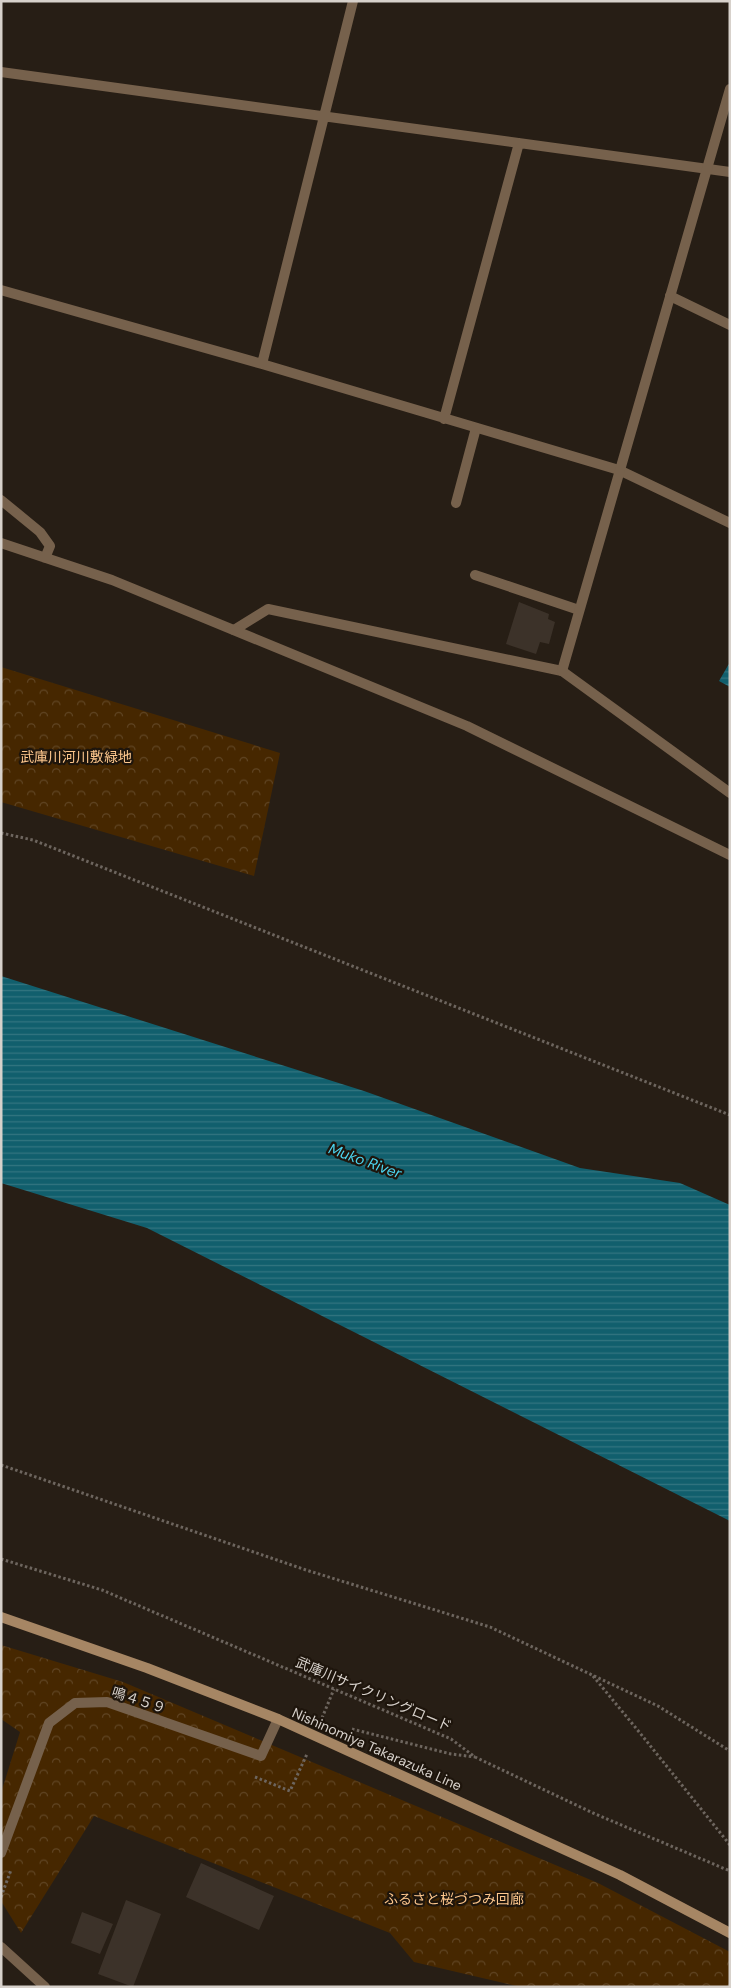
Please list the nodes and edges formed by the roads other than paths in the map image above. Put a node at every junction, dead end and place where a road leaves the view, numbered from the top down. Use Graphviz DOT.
graph roads {
  1 [pos="353,1"];
  2 [pos="1,72"];
  3 [pos="730,89"];
  4 [pos="324,117"];
  5 [pos="519,143"];
  6 [pos="706,169"];
  7 [pos="730,172"];
  8 [pos="1,290"];
  9 [pos="670,296"];
  10 [pos="730,325"];
  11 [pos="262,364"];
  12 [pos="444,418"];
  13 [pos="476,428"];
  14 [pos="619,470"];
  15 [pos="1,500"];
  16 [pos="456,503"];
  17 [pos="730,523"];
  18 [pos="1,543"];
  19 [pos="45,558"];
  20 [pos="475,574"];
  21 [pos="579,610"];
  22 [pos="234,630"];
  23 [pos="562,671"];
  24 [pos="730,793"];
  25 [pos="730,855"];
  26 [pos="1,1617"];
  27 [pos="278,1720"];
  28 [pos="1,1853"];
  29 [pos="730,1933"];
  30 [pos="1,1947"];
  31 [pos="45,1987"];
  1 -- 4 [label="street"];
  2 -- 4 [label="street"];
  3 -- 6 [label="street"];
  4 -- 5 [label="street"];
  4 -- 11 [label="street"];
  5 -- 6 [label="street"];
  5 -- 12 [label="street"];
  6 -- 7 [label="street"];
  6 -- 9 [label="street"];
  8 -- 11 [label="street"];
  9 -- 10 [label="street"];
  9 -- 14 [label="street"];
  11 -- 12 [label="street"];
  12 -- 13 [label="street"];
  13 -- 14 [label="street"];
  13 -- 16 [label="street"];
  14 -- 17 [label="street"];
  14 -- 21 [label="street"];
  15 -- 19 [label="street"];
  18 -- 19 [label="street"];
  19 -- 22 [label="street"];
  20 -- 21 [label="street"];
  21 -- 23 [label="street"];
  22 -- 23 [label="street"];
  22 -- 25 [label="street"];
  23 -- 24 [label="street"];
  26 -- 27 [label="main road, Nishinomiya Takarazuka Line"];
  27 -- 28 [label="street, 鳴４５９"];
  27 -- 29 [label="main road, Nishinomiya Takarazuka Line"];
  30 -- 31 [label="street"];
}
